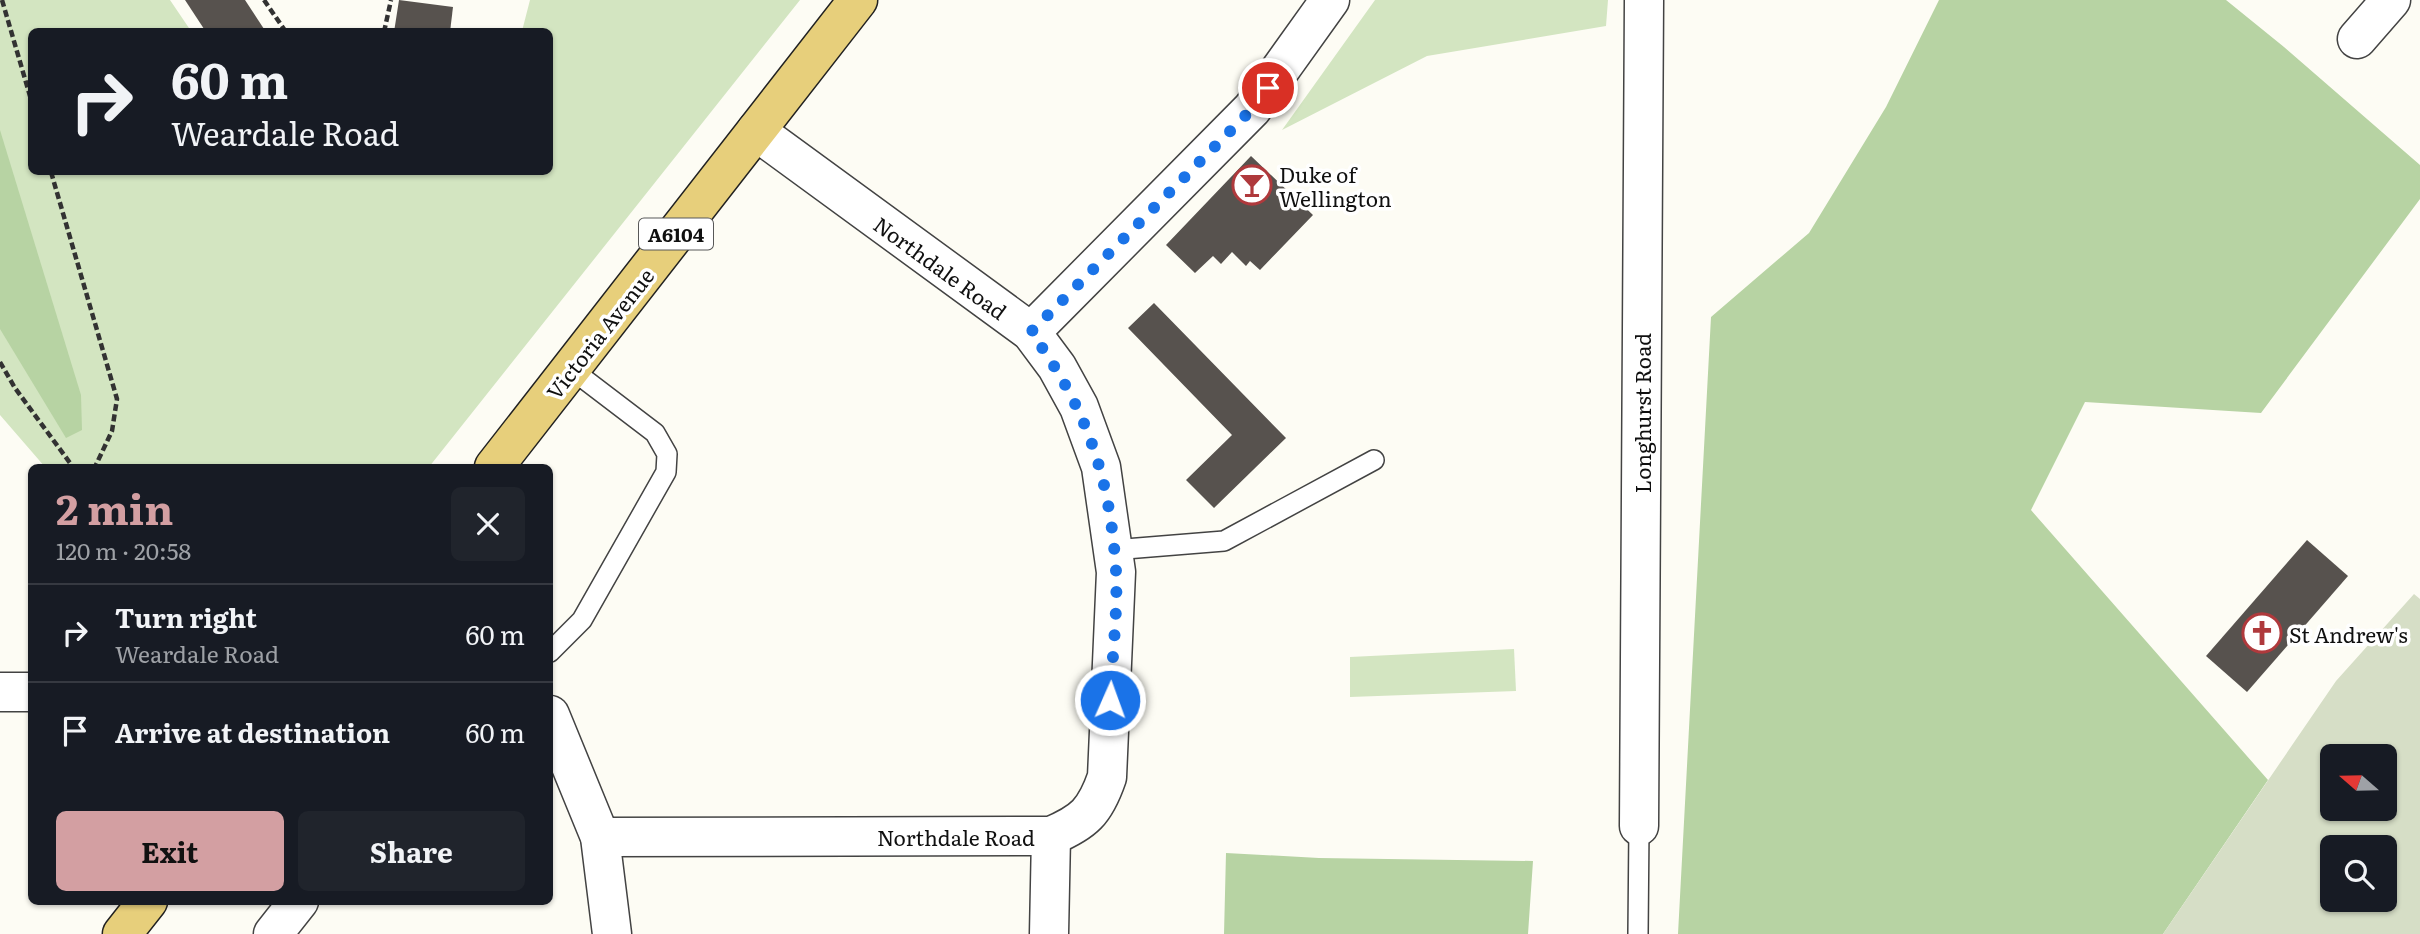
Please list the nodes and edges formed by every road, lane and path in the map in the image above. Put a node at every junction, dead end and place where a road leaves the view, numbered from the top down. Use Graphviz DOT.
graph roads {
  1 [pos="2,0"];
  2 [pos="264,0"];
  3 [pos="391,0"];
  4 [pos="858,0"];
  5 [pos="1330,0"];
  6 [pos="1644,0"];
  7 [pos="2390,0"];
  8 [pos="283,28"];
  9 [pos="385,28"];
  10 [pos="2357,40"];
  11 [pos="28,89"];
  12 [pos="756,131"];
  13 [pos="52,175"];
  14 [pos="1031,332"];
  15 [pos="0,362"];
  16 [pos="571,369"];
  17 [pos="1374,460"];
  18 [pos="71,464"];
  19 [pos="96,464"];
  20 [pos="496,464"];
  21 [pos="1113,550"];
  22 [pos="553,649"];
  23 [pos="0,692"];
  24 [pos="28,692"];
  25 [pos="553,722"];
  26 [pos="1639,826"];
  27 [pos="1051,836"];
  28 [pos="600,837"];
  29 [pos="145,905"];
  30 [pos="296,905"];
  31 [pos="122,934"];
  32 [pos="273,934"];
  33 [pos="612,934"];
  34 [pos="1049,934"];
  35 [pos="1638,934"];
  1 -- 11 [label="path"];
  2 -- 8 [label="path"];
  3 -- 9 [label="path"];
  4 -- 12 [label="main road, Victoria Avenue / A6104"];
  5 -- 14 [label="street"];
  6 -- 26 [label="street, Longhurst Road"];
  7 -- 10 [label="street"];
  12 -- 14 [label="street, Northdale Road"];
  12 -- 16 [label="main road, Victoria Avenue / A6104"];
  13 -- 19 [label="path"];
  14 -- 21 [label="street, Northdale Road"];
  15 -- 18 [label="path"];
  16 -- 20 [label="main road, Victoria Avenue / A6104"];
  16 -- 22 [label="lane"];
  17 -- 21 [label="lane"];
  21 -- 27 [label="street, Northdale Road"];
  23 -- 24 [label="street"];
  25 -- 28 [label="street"];
  26 -- 35 [label="lane"];
  27 -- 28 [label="street, Northdale Road"];
  27 -- 34 [label="street"];
  28 -- 33 [label="street"];
  29 -- 31 [label="main road"];
  30 -- 32 [label="street"];
}
